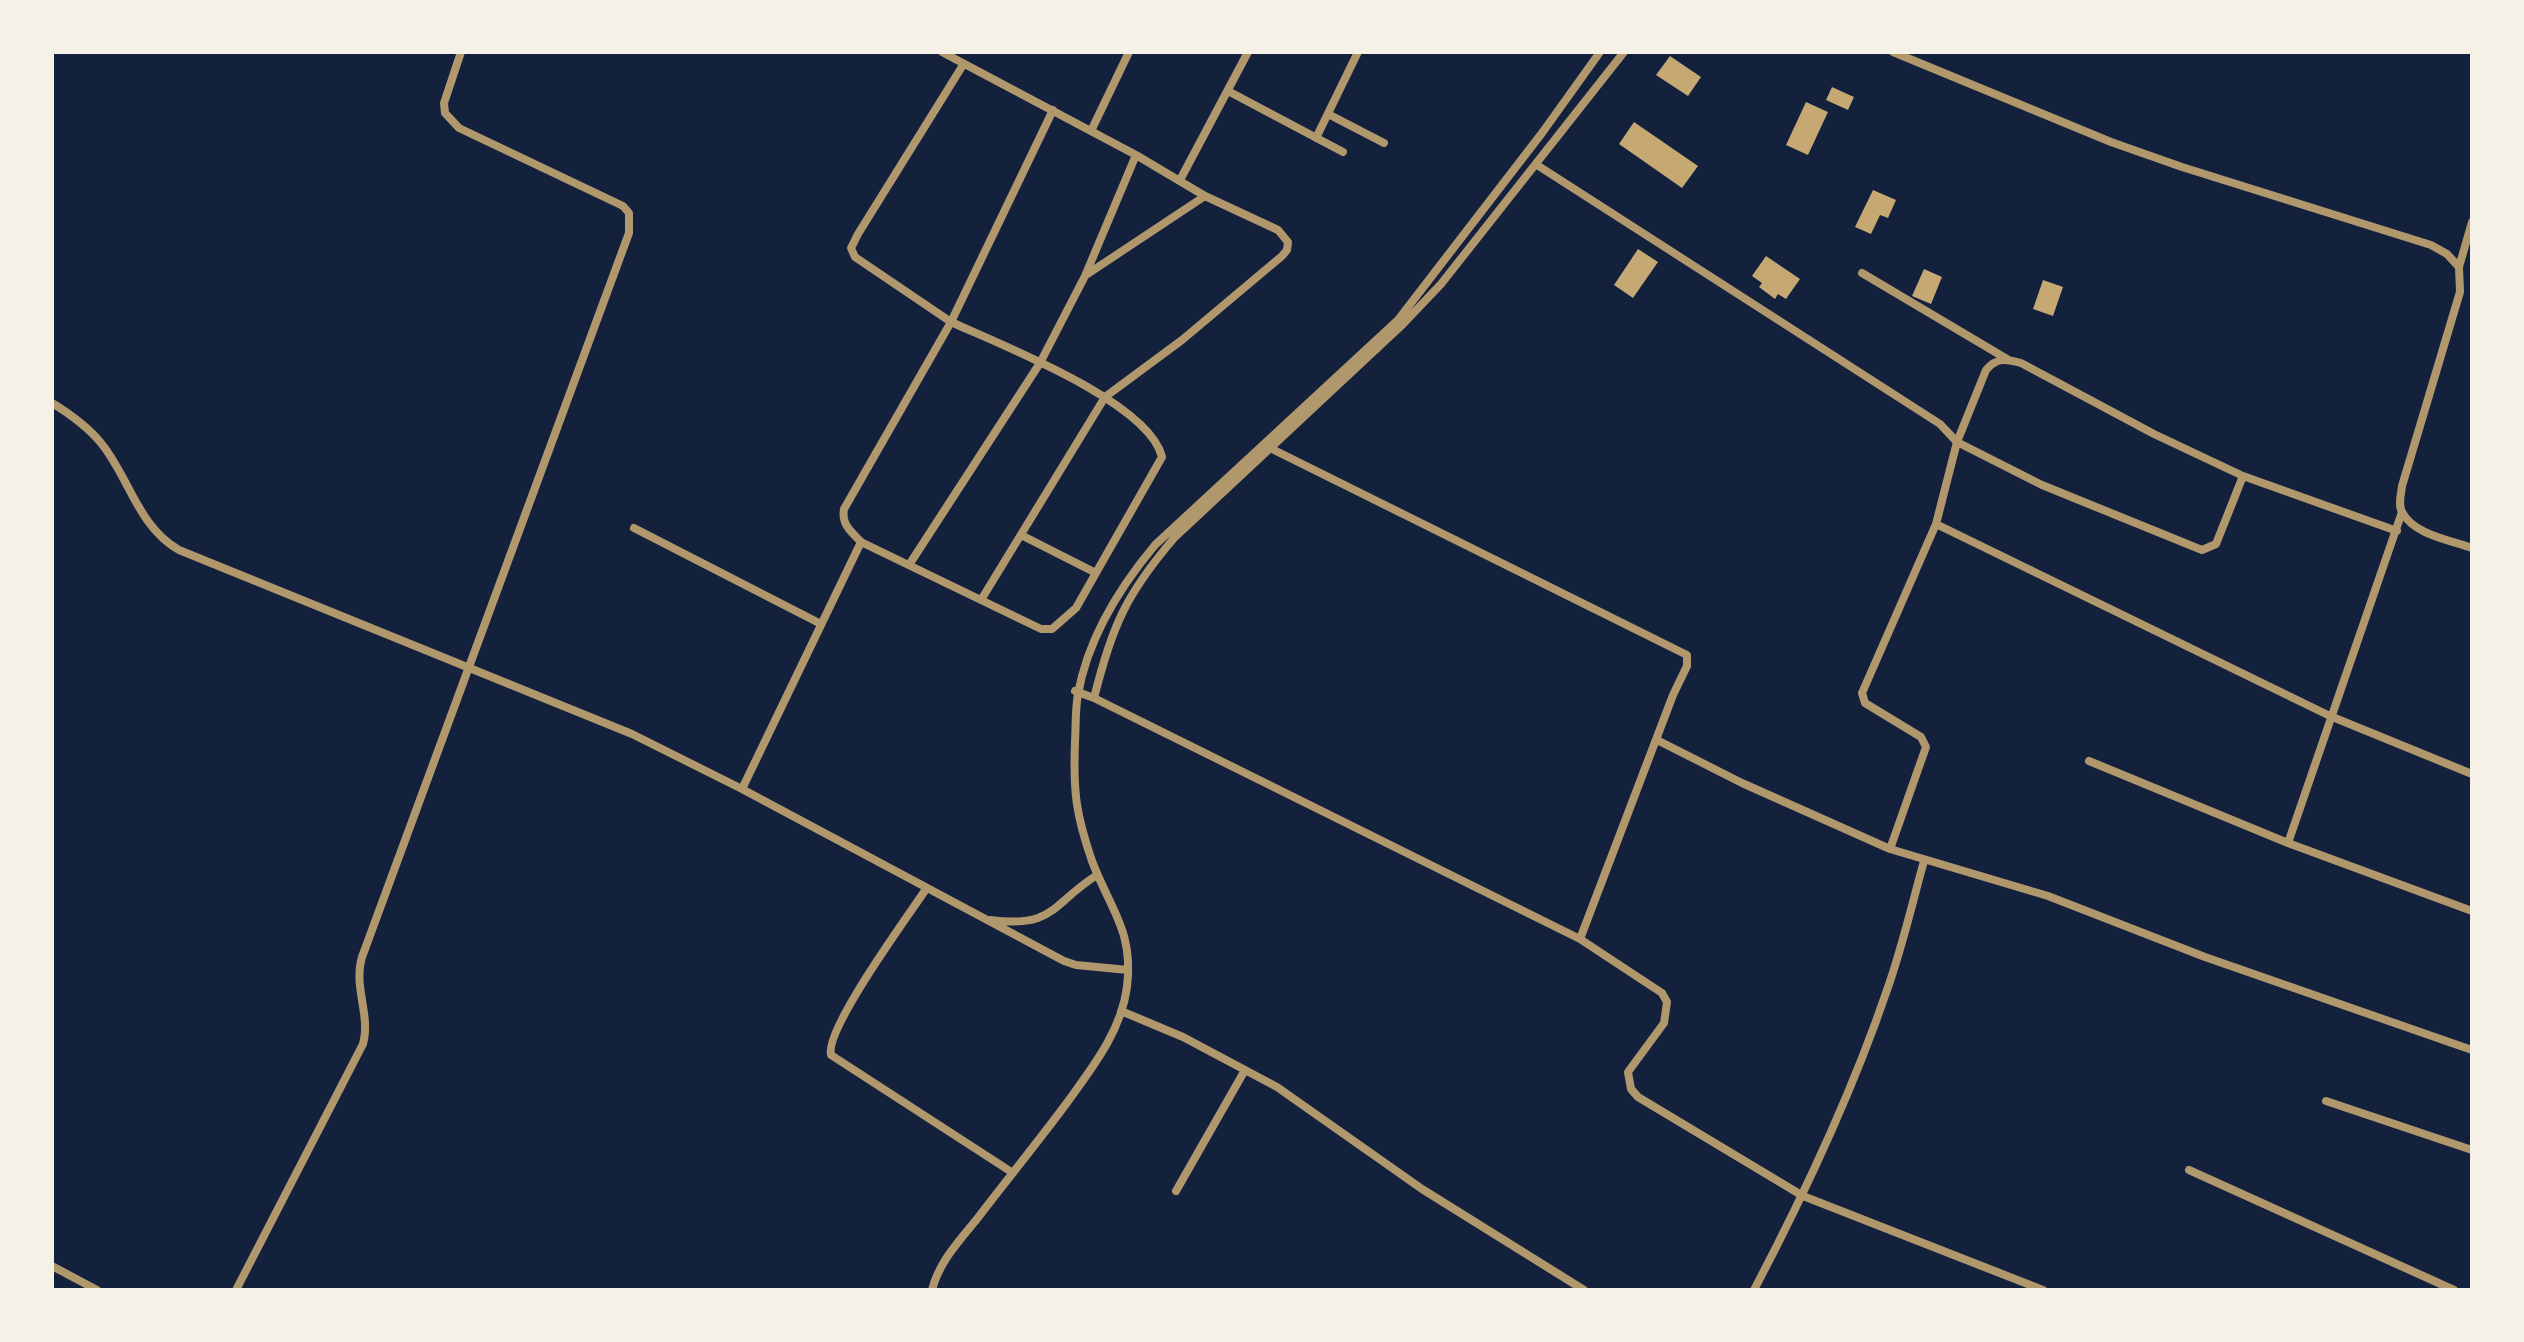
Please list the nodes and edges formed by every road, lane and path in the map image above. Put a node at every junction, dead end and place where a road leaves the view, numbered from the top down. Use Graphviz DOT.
graph roads {
  1 [pos="461,52"];
  2 [pos="942,52"];
  3 [pos="1129,52"];
  4 [pos="1248,52"];
  5 [pos="1358,52"];
  6 [pos="1600,52"];
  7 [pos="1624,52"];
  8 [pos="1893,52"];
  9 [pos="963,65"];
  10 [pos="1228,91"];
  11 [pos="1053,110"];
  12 [pos="1328,114"];
  13 [pos="1091,131"];
  14 [pos="1316,138"];
  15 [pos="1384,143"];
  16 [pos="1343,152"];
  17 [pos="1136,155"];
  18 [pos="1537,165"];
  19 [pos="1180,180"];
  20 [pos="1205,196"];
  21 [pos="2472,222"];
  22 [pos="2459,267"];
  23 [pos="1862,273"];
  24 [pos="1085,276"];
  25 [pos="951,322"];
  26 [pos="2007,359"];
  27 [pos="1040,363"];
  28 [pos="1105,397"];
  29 [pos="52,403"];
  30 [pos="1957,442"];
  31 [pos="1270,448"];
  32 [pos="2243,476"];
  33 [pos="2402,512"];
  34 [pos="1936,524"];
  35 [pos="634,528"];
  36 [pos="2397,531"];
  37 [pos="1021,535"];
  38 [pos="861,542"];
  39 [pos="2472,548"];
  40 [pos="909,565"];
  41 [pos="1096,573"];
  42 [pos="981,600"];
  43 [pos="821,624"];
  44 [pos="469,668"];
  45 [pos="1076,694"];
  46 [pos="1092,697"];
  47 [pos="2330,716"];
  48 [pos="1657,740"];
  49 [pos="2089,761"];
  50 [pos="2472,774"];
  51 [pos="742,789"];
  52 [pos="2288,843"];
  53 [pos="1890,849"];
  54 [pos="1924,861"];
  55 [pos="1097,875"];
  56 [pos="926,889"];
  57 [pos="2472,911"];
  58 [pos="984,919"];
  59 [pos="1580,939"];
  60 [pos="1128,970"];
  61 [pos="1121,1011"];
  62 [pos="2472,1050"];
  63 [pos="1245,1070"];
  64 [pos="2326,1101"];
  65 [pos="2472,1150"];
  66 [pos="2189,1170"];
  67 [pos="1013,1173"];
  68 [pos="1176,1191"];
  69 [pos="1803,1196"];
  70 [pos="52,1266"];
  71 [pos="97,1290"];
  72 [pos="236,1290"];
  73 [pos="932,1290"];
  74 [pos="1584,1290"];
  75 [pos="1754,1290"];
  76 [pos="2043,1290"];
  77 [pos="2454,1290"];
  1 -- 44 [label="street"];
  2 -- 9 [label="street"];
  3 -- 13 [label="street"];
  4 -- 10 [label="street"];
  5 -- 12 [label="street"];
  6 -- 45 [label="street"];
  7 -- 18 [label="street"];
  8 -- 22 [label="street"];
  9 -- 11 [label="street"];
  9 -- 25 [label="street"];
  10 -- 14 [label="street"];
  10 -- 19 [label="street"];
  11 -- 13 [label="street"];
  11 -- 25 [label="street"];
  12 -- 14 [label="street"];
  12 -- 15 [label="street"];
  13 -- 17 [label="street"];
  14 -- 16 [label="street"];
  17 -- 19 [label="street"];
  17 -- 24 [label="street"];
  18 -- 30 [label="street"];
  18 -- 31 [label="street"];
  19 -- 20 [label="street"];
  20 -- 24 [label="street"];
  20 -- 28 [label="street"];
  21 -- 22 [label="street"];
  22 -- 33 [label="street"];
  23 -- 26 [label="street"];
  24 -- 27 [label="street"];
  25 -- 27 [label="street"];
  25 -- 38 [label="street"];
  26 -- 30 [label="street"];
  26 -- 32 [label="street"];
  27 -- 28 [label="street"];
  27 -- 40 [label="street"];
  28 -- 37 [label="street"];
  28 -- 41 [label="street"];
  29 -- 44 [label="street"];
  30 -- 32 [label="street"];
  30 -- 34 [label="street"];
  31 -- 46 [label="street"];
  31 -- 48 [label="street"];
  32 -- 36 [label="street"];
  33 -- 36 [label="street"];
  33 -- 39 [label="street"];
  34 -- 47 [label="street"];
  34 -- 53 [label="street"];
  35 -- 43 [label="street"];
  36 -- 47 [label="street"];
  37 -- 41 [label="street"];
  37 -- 42 [label="street"];
  38 -- 40 [label="street"];
  38 -- 43 [label="street"];
  40 -- 42 [label="street"];
  41 -- 42 [label="street"];
  43 -- 51 [label="street"];
  44 -- 51 [label="street"];
  44 -- 72 [label="street"];
  45 -- 46 [label="street"];
  45 -- 55 [label="street"];
  46 -- 59 [label="street"];
  47 -- 50 [label="street"];
  47 -- 52 [label="street"];
  48 -- 53 [label="street"];
  48 -- 59 [label="street"];
  49 -- 52 [label="street"];
  51 -- 56 [label="street"];
  52 -- 57 [label="street"];
  53 -- 54 [label="street"];
  54 -- 62 [label="street"];
  54 -- 69 [label="street"];
  55 -- 58 [label="street"];
  55 -- 60 [label="street"];
  56 -- 58 [label="street"];
  56 -- 67 [label="street"];
  58 -- 60 [label="street"];
  59 -- 69 [label="street"];
  60 -- 61 [label="street"];
  61 -- 63 [label="street"];
  61 -- 67 [label="street"];
  63 -- 68 [label="street"];
  63 -- 74 [label="street"];
  64 -- 65 [label="street"];
  66 -- 77 [label="street"];
  67 -- 73 [label="street"];
  69 -- 75 [label="street"];
  69 -- 76 [label="street"];
  70 -- 71 [label="street"];
}
